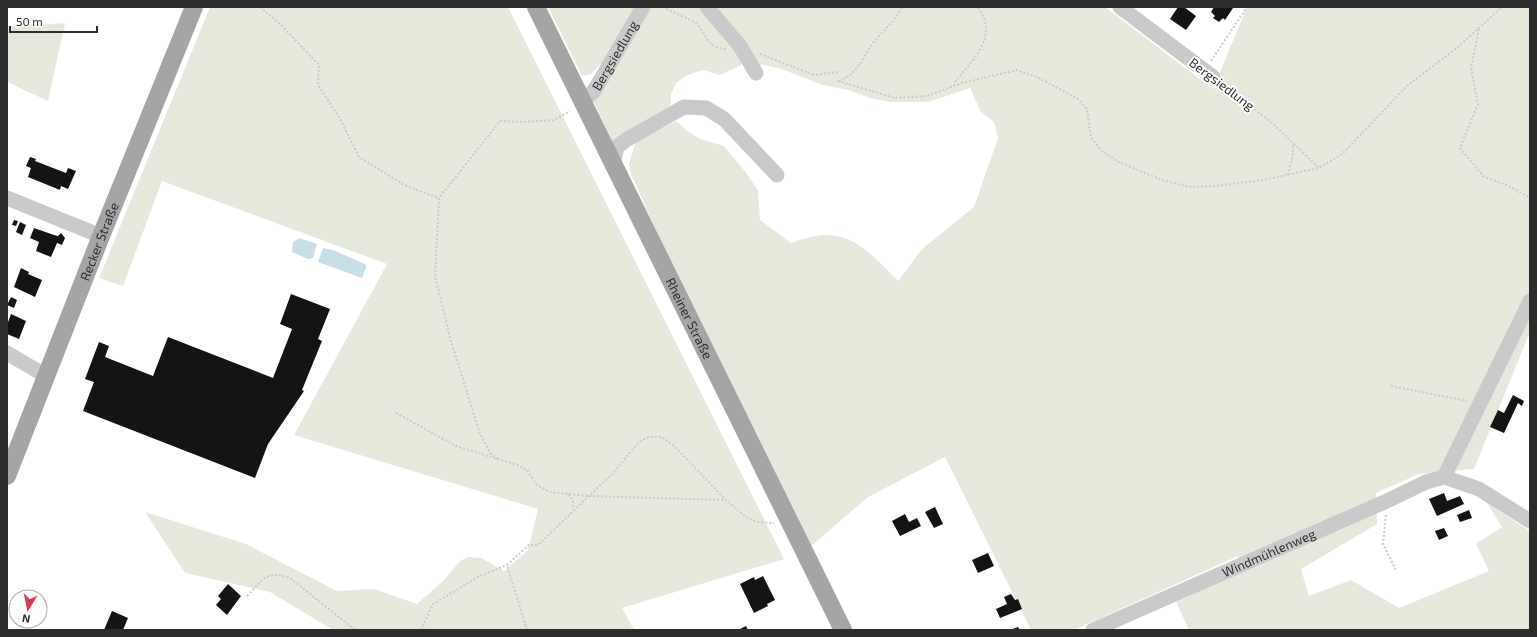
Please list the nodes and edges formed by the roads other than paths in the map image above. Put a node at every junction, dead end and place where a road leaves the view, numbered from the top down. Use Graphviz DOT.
graph roads {
  1 [pos="194,7"];
  2 [pos="536,7"];
  3 [pos="643,7"];
  4 [pos="707,7"];
  5 [pos="1120,7"];
  6 [pos="756,73"];
  7 [pos="1208,74"];
  8 [pos="583,101"];
  9 [pos="613,165"];
  10 [pos="778,175"];
  11 [pos="7,198"];
  12 [pos="102,236"];
  13 [pos="1530,301"];
  14 [pos="7,353"];
  15 [pos="46,376"];
  16 [pos="7,476"];
  17 [pos="1444,477"];
  18 [pos="1530,521"];
  19 [pos="843,630"];
  20 [pos="1093,630"];
  1 -- 12 [label="main road, Recker Straße"];
  2 -- 8 [label="main road, Rheiner Straße"];
  3 -- 8 [label="street, Bergsiedlung"];
  4 -- 6 [label="street"];
  5 -- 7 [label="street, Bergsiedlung"];
  8 -- 9 [label="main road, Rheiner Straße"];
  9 -- 10 [label="street"];
  9 -- 19 [label="main road, Rheiner Straße"];
  11 -- 12 [label="street"];
  12 -- 15 [label="main road, Recker Straße"];
  13 -- 17 [label="street"];
  14 -- 15 [label="street"];
  15 -- 16 [label="main road, Recker Straße"];
  17 -- 18 [label="street"];
  17 -- 20 [label="street, Windmühlenweg"];
}
